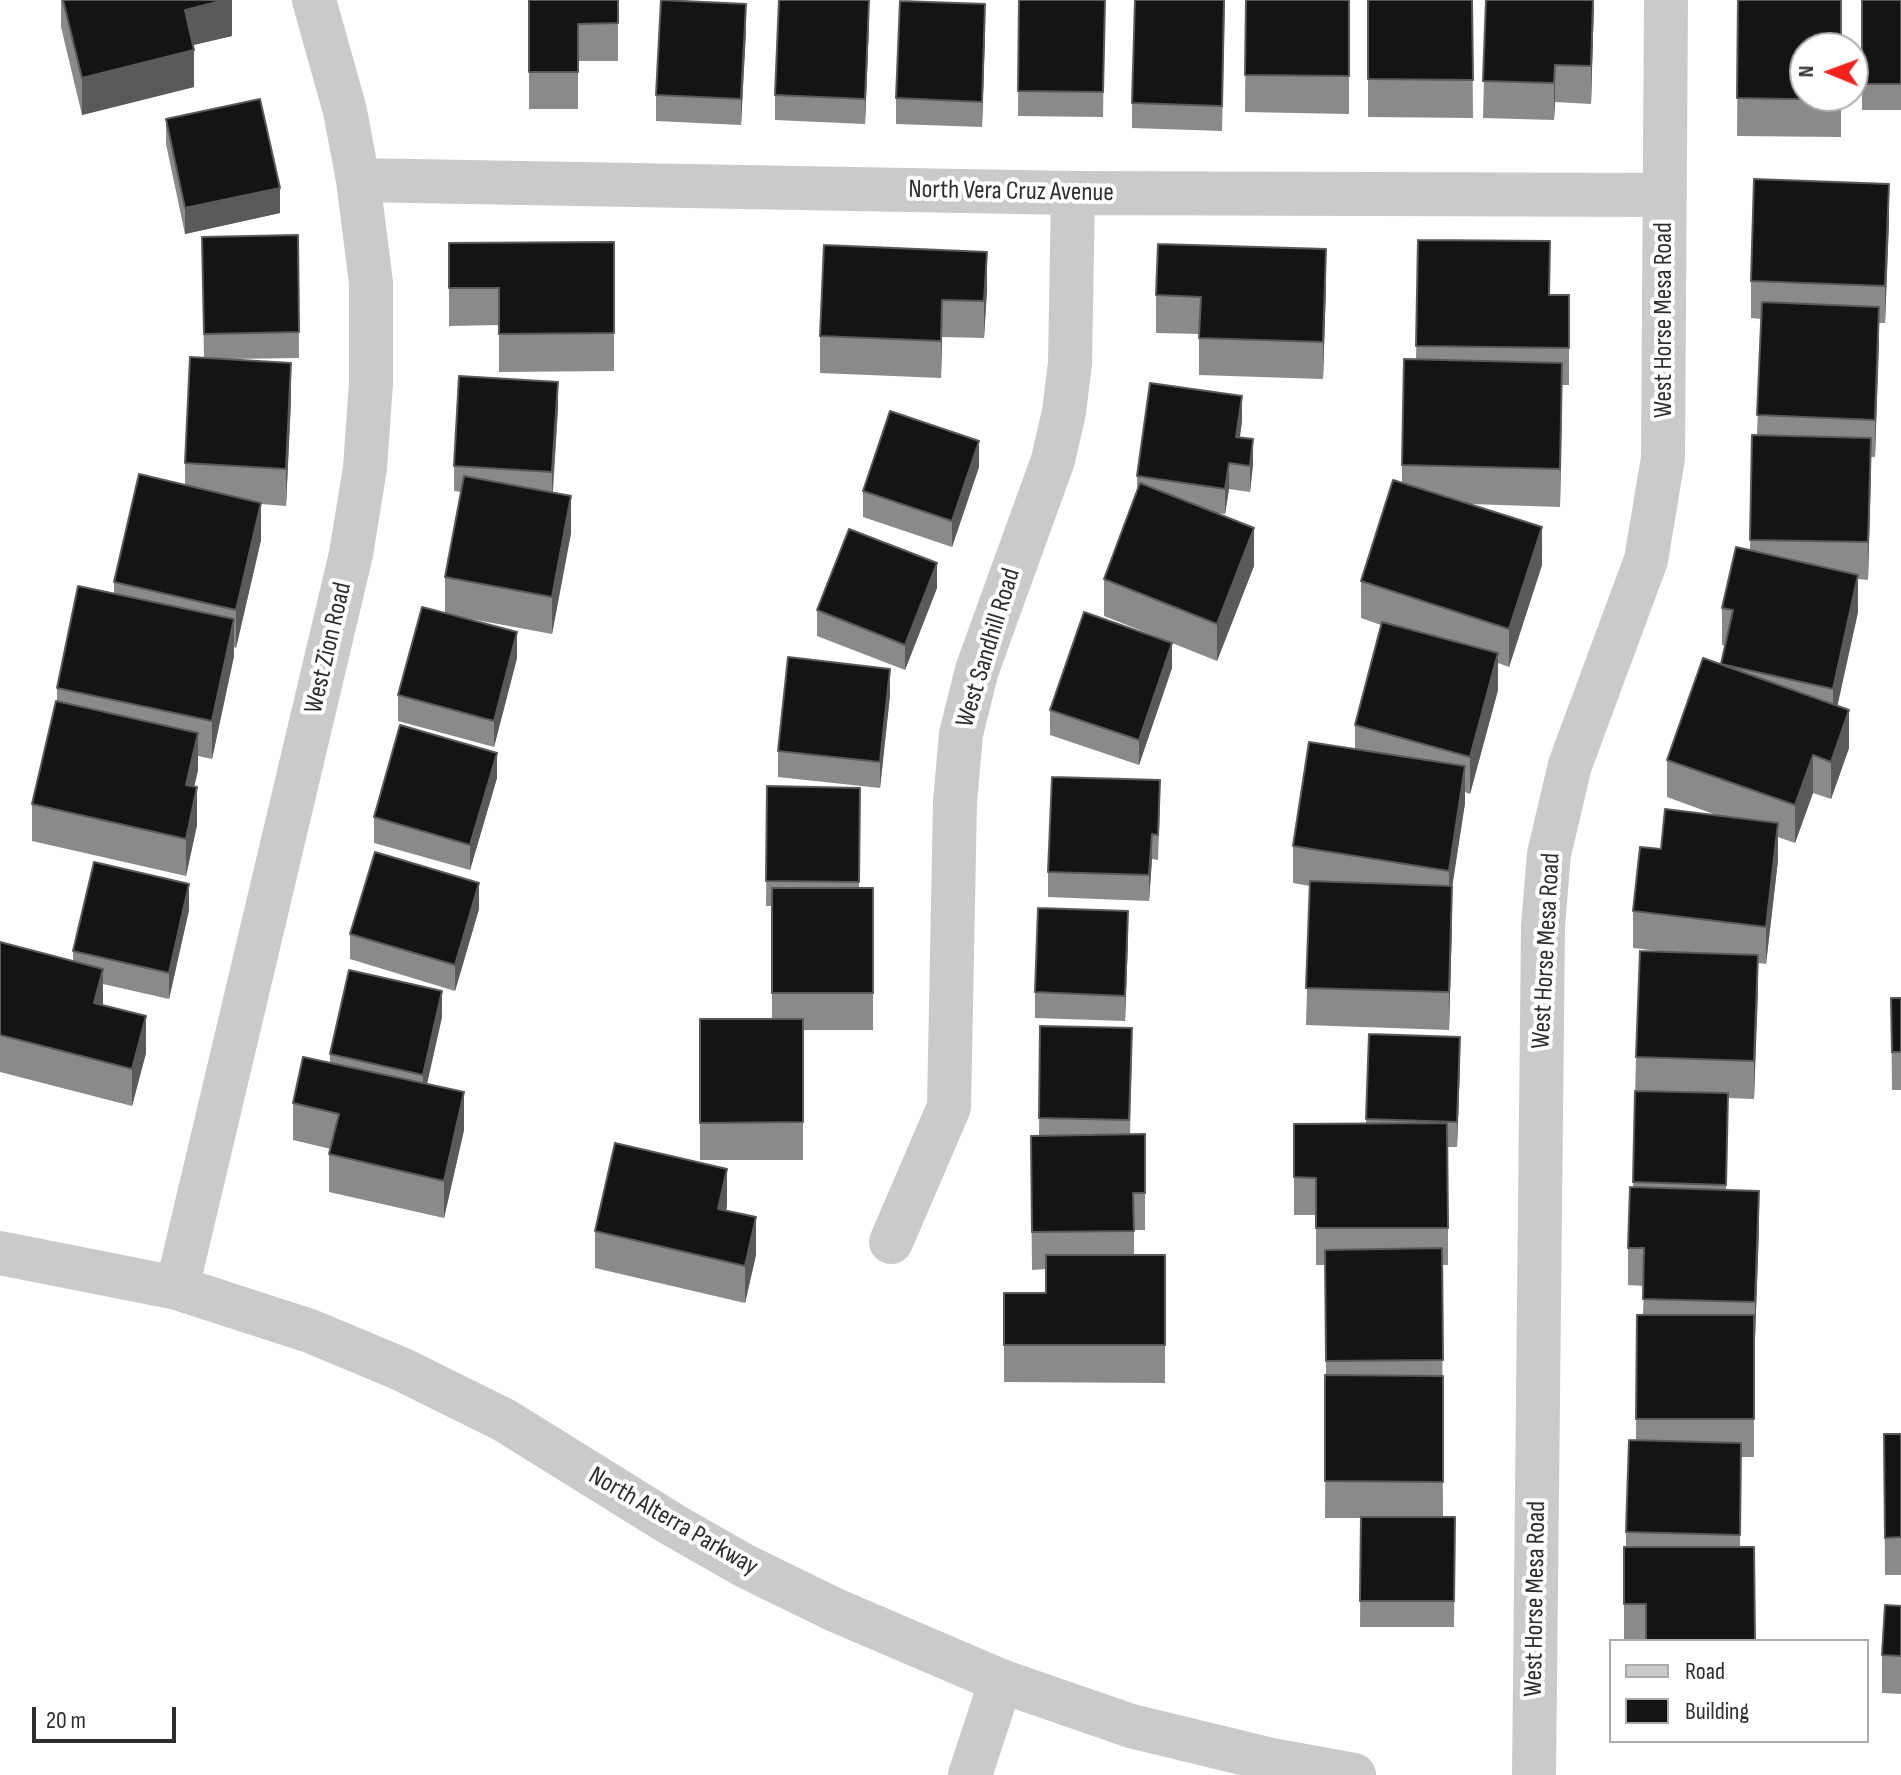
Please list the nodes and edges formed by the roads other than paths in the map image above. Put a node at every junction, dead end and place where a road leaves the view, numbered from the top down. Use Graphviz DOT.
graph roads {
  1 [pos="314,0"];
  2 [pos="1666,0"];
  3 [pos="358,180"];
  4 [pos="1073,193"];
  5 [pos="1665,195"];
  6 [pos="891,1242"];
  7 [pos="0,1253"];
  8 [pos="177,1288"];
  9 [pos="1001,1681"];
  10 [pos="970,1775"];
  11 [pos="1354,1775"];
  12 [pos="1534,1775"];
  1 -- 3 [label="street, West Zion Road"];
  2 -- 5 [label="street, West Horse Mesa Road"];
  3 -- 4 [label="street, North Vera Cruz Avenue"];
  3 -- 8 [label="street, West Zion Road"];
  4 -- 5 [label="street, North Vera Cruz Avenue"];
  4 -- 6 [label="street, West Sandhill Road"];
  5 -- 12 [label="street, West Horse Mesa Road"];
  7 -- 8 [label="street, North Alterra Parkway"];
  8 -- 9 [label="street, North Alterra Parkway"];
  9 -- 10 [label="street"];
  9 -- 11 [label="street, North Alterra Parkway"];
}
